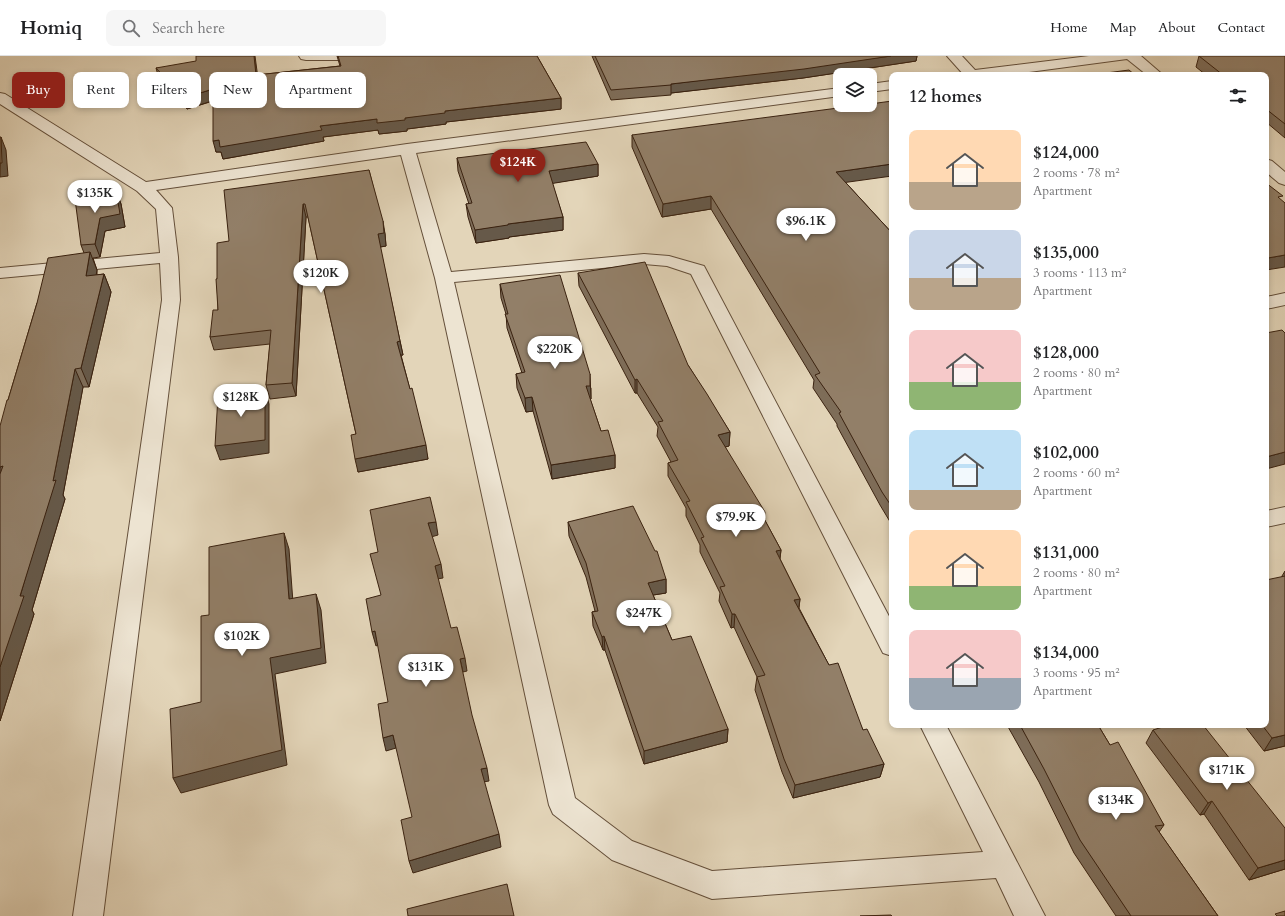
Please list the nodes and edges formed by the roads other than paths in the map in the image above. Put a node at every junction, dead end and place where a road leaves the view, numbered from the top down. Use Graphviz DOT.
graph roads {
  1 [pos="306,56"];
  2 [pos="340,56"];
  3 [pos="954,56"];
  4 [pos="1123,56"];
  5 [pos="1132,56"];
  6 [pos="969,72"];
  7 [pos="996,72"];
  8 [pos="1152,72"];
  9 [pos="889,86"];
  10 [pos="877,87"];
  11 [pos="833,93"];
  12 [pos="0,97"];
  13 [pos="407,149"];
  14 [pos="1269,167"];
  15 [pos="1285,180"];
  16 [pos="143,187"];
  17 [pos="169,258"];
  18 [pos="1,277"];
  19 [pos="444,278"];
  20 [pos="1285,299"];
  21 [pos="1269,302"];
  22 [pos="1285,515"];
  23 [pos="1269,518"];
  24 [pos="889,640"];
  25 [pos="935,728"];
  26 [pos="1004,864"];
  27 [pos="88,916"];
  28 [pos="1030,916"];
  1 -- 2 [label="street"];
  3 -- 6 [label="street"];
  4 -- 7 [label="street"];
  5 -- 8 [label="street"];
  9 -- 10 [label="street"];
  11 -- 13 [label="street"];
  12 -- 16 [label="street"];
  13 -- 16 [label="street"];
  13 -- 19 [label="street"];
  14 -- 15 [label="street"];
  16 -- 17 [label="street"];
  17 -- 18 [label="street"];
  17 -- 27 [label="street"];
  19 -- 24 [label="street"];
  19 -- 26 [label="street"];
  20 -- 21 [label="street"];
  22 -- 23 [label="street"];
  25 -- 26 [label="street"];
  26 -- 28 [label="street"];
}
